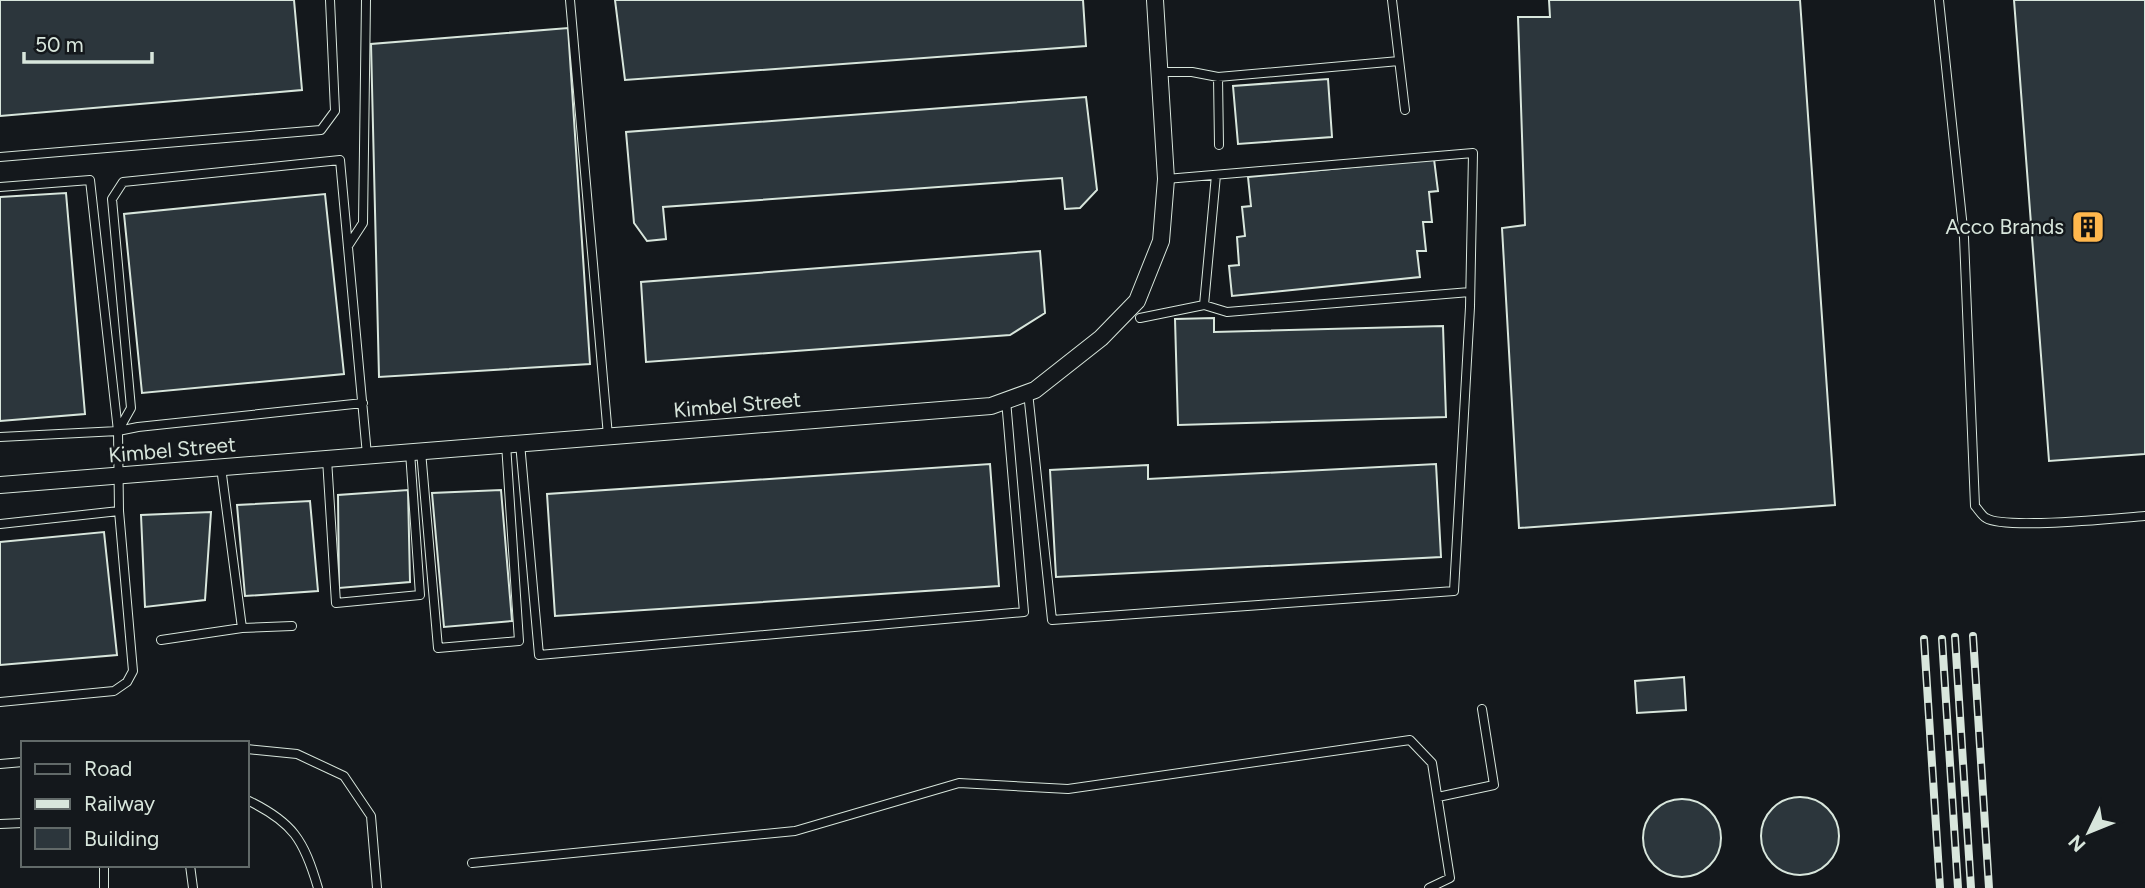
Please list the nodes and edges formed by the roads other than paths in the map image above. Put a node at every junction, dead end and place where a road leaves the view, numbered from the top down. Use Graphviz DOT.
graph roads {
  1 [pos="330,0"];
  2 [pos="366,0"];
  3 [pos="570,0"];
  4 [pos="1155,0"];
  5 [pos="1392,0"];
  6 [pos="1939,0"];
  7 [pos="1399,61"];
  8 [pos="1160,72"];
  9 [pos="1218,77"];
  10 [pos="1405,110"];
  11 [pos="1219,145"];
  12 [pos="0,157"];
  13 [pos="1216,175"];
  14 [pos="1166,178"];
  15 [pos="0,187"];
  16 [pos="348,246"];
  17 [pos="1470,292"];
  18 [pos="1204,305"];
  19 [pos="1140,317"];
  20 [pos="1028,392"];
  21 [pos="1006,400"];
  22 [pos="363,402"];
  23 [pos="118,431"];
  24 [pos="608,436"];
  25 [pos="0,437"];
  26 [pos="513,444"];
  27 [pos="416,452"];
  28 [pos="367,455"];
  29 [pos="327,458"];
  30 [pos="221,467"];
  31 [pos="119,476"];
  32 [pos="0,485"];
  33 [pos="119,510"];
  34 [pos="2145,516"];
  35 [pos="0,524"];
  36 [pos="292,626"];
  37 [pos="242,628"];
  38 [pos="161,640"];
  39 [pos="0,702"];
  40 [pos="1482,709"];
  41 [pos="248,749"];
  42 [pos="21,762"];
  43 [pos="0,764"];
  44 [pos="1438,797"];
  45 [pos="248,800"];
  46 [pos="21,823"];
  47 [pos="0,824"];
  48 [pos="472,863"];
  49 [pos="104,867"];
  50 [pos="190,867"];
  51 [pos="104,888"];
  52 [pos="193,888"];
  53 [pos="318,888"];
  54 [pos="377,888"];
  55 [pos="1430,888"];
  1 -- 12 [label="lane"];
  2 -- 16 [label="lane"];
  3 -- 24 [label="lane"];
  4 -- 8 [label="street, Kimbel Street"];
  5 -- 7 [label="lane"];
  6 -- 34 [label="lane"];
  7 -- 9 [label="lane"];
  7 -- 10 [label="lane"];
  8 -- 9 [label="lane"];
  8 -- 14 [label="street, Kimbel Street"];
  9 -- 11 [label="lane"];
  13 -- 14 [label="lane"];
  13 -- 17 [label="lane"];
  13 -- 18 [label="lane"];
  14 -- 20 [label="street, Kimbel Street"];
  15 -- 23 [label="lane"];
  16 -- 22 [label="lane"];
  16 -- 23 [label="lane"];
  17 -- 18 [label="lane"];
  17 -- 20 [label="lane"];
  18 -- 19 [label="lane"];
  20 -- 21 [label="street, Kimbel Street"];
  21 -- 24 [label="street, Kimbel Street"];
  21 -- 26 [label="lane"];
  22 -- 23 [label="lane"];
  22 -- 28 [label="lane"];
  23 -- 25 [label="lane"];
  23 -- 31 [label="lane"];
  24 -- 26 [label="street, Kimbel Street"];
  26 -- 27 [label="street, Kimbel Street"];
  26 -- 27 [label="lane"];
  27 -- 28 [label="street, Kimbel Street"];
  27 -- 29 [label="lane"];
  28 -- 29 [label="street, Kimbel Street"];
  29 -- 30 [label="street, Kimbel Street"];
  30 -- 31 [label="street, Kimbel Street"];
  30 -- 37 [label="lane"];
  31 -- 32 [label="street, Kimbel Street"];
  31 -- 33 [label="lane"];
  33 -- 35 [label="lane"];
  33 -- 39 [label="lane"];
  36 -- 37 [label="lane"];
  37 -- 38 [label="lane"];
  40 -- 44 [label="lane"];
  41 -- 54 [label="lane"];
  42 -- 43 [label="lane"];
  44 -- 48 [label="lane"];
  44 -- 55 [label="lane"];
  45 -- 53 [label="lane"];
  46 -- 47 [label="lane"];
  49 -- 51 [label="lane"];
  50 -- 52 [label="lane"];
}
